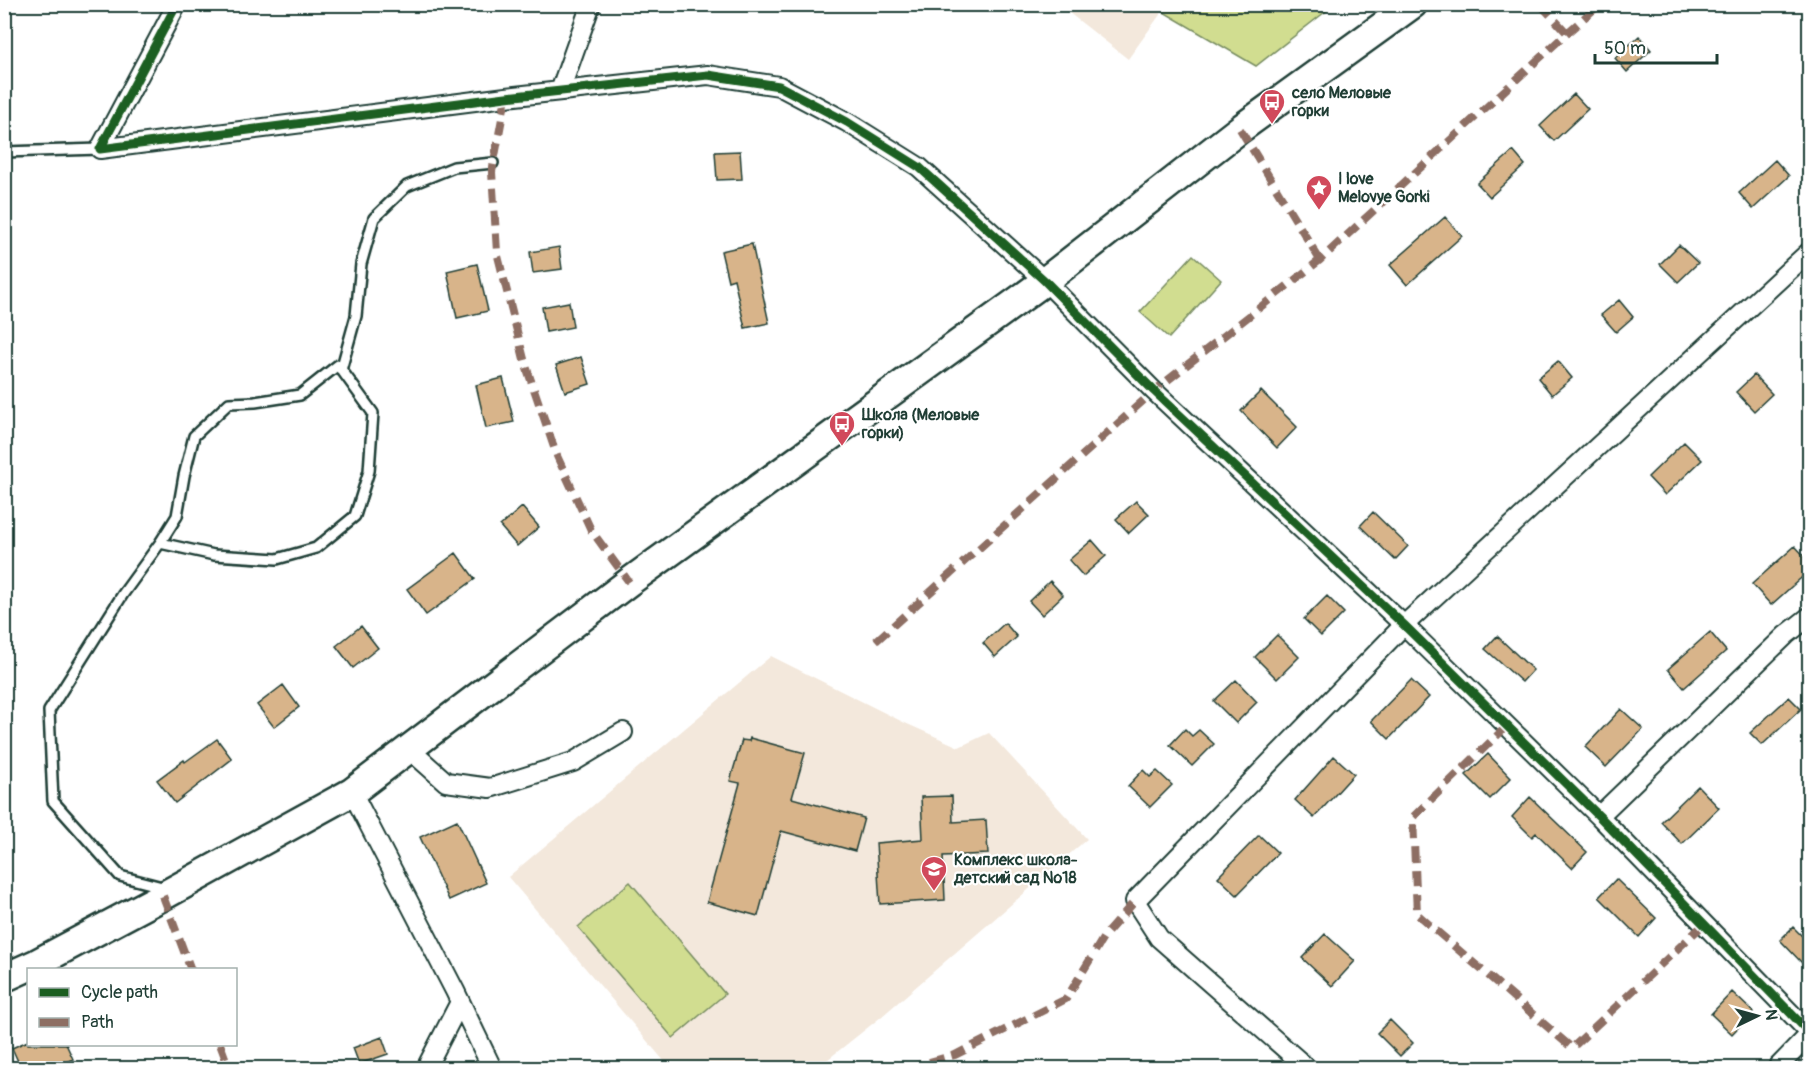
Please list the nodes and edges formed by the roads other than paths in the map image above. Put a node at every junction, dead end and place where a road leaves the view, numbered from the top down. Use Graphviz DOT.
graph roads {
  1 [pos="177,4"];
  2 [pos="591,4"];
  3 [pos="1413,4"];
  4 [pos="560,92"];
  5 [pos="100,148"];
  6 [pos="4,152"];
  7 [pos="493,163"];
  8 [pos="1809,251"];
  9 [pos="1045,281"];
  10 [pos="341,370"];
  11 [pos="160,543"];
  12 [pos="1809,616"];
  13 [pos="1404,626"];
  14 [pos="623,732"];
  15 [pos="409,749"];
  16 [pos="352,792"];
  17 [pos="1599,816"];
  18 [pos="174,890"];
  19 [pos="4,978"];
  20 [pos="460,1002"];
  21 [pos="1809,1034"];
  22 [pos="426,1068"];
  23 [pos="492,1068"];
  24 [pos="1307,1068"];
  25 [pos="1777,1068"];
  1 -- 5 [label="street"];
  2 -- 4 [label="street"];
  3 -- 9 [label="street"];
  4 -- 5 [label="street"];
  4 -- 9 [label="street"];
  5 -- 6 [label="lane"];
  7 -- 10 [label="lane"];
  8 -- 13 [label="street"];
  9 -- 13 [label="street"];
  9 -- 15 [label="street"];
  10 -- 11 [label="lane"];
  10 -- 11 [label="lane"];
  11 -- 18 [label="lane"];
  12 -- 17 [label="street"];
  13 -- 17 [label="street"];
  13 -- 24 [label="street"];
  14 -- 15 [label="street"];
  15 -- 16 [label="street"];
  16 -- 18 [label="street"];
  16 -- 20 [label="street"];
  17 -- 21 [label="street"];
  18 -- 19 [label="street"];
  20 -- 22 [label="street"];
  20 -- 23 [label="street"];
  21 -- 25 [label="street"];
}
